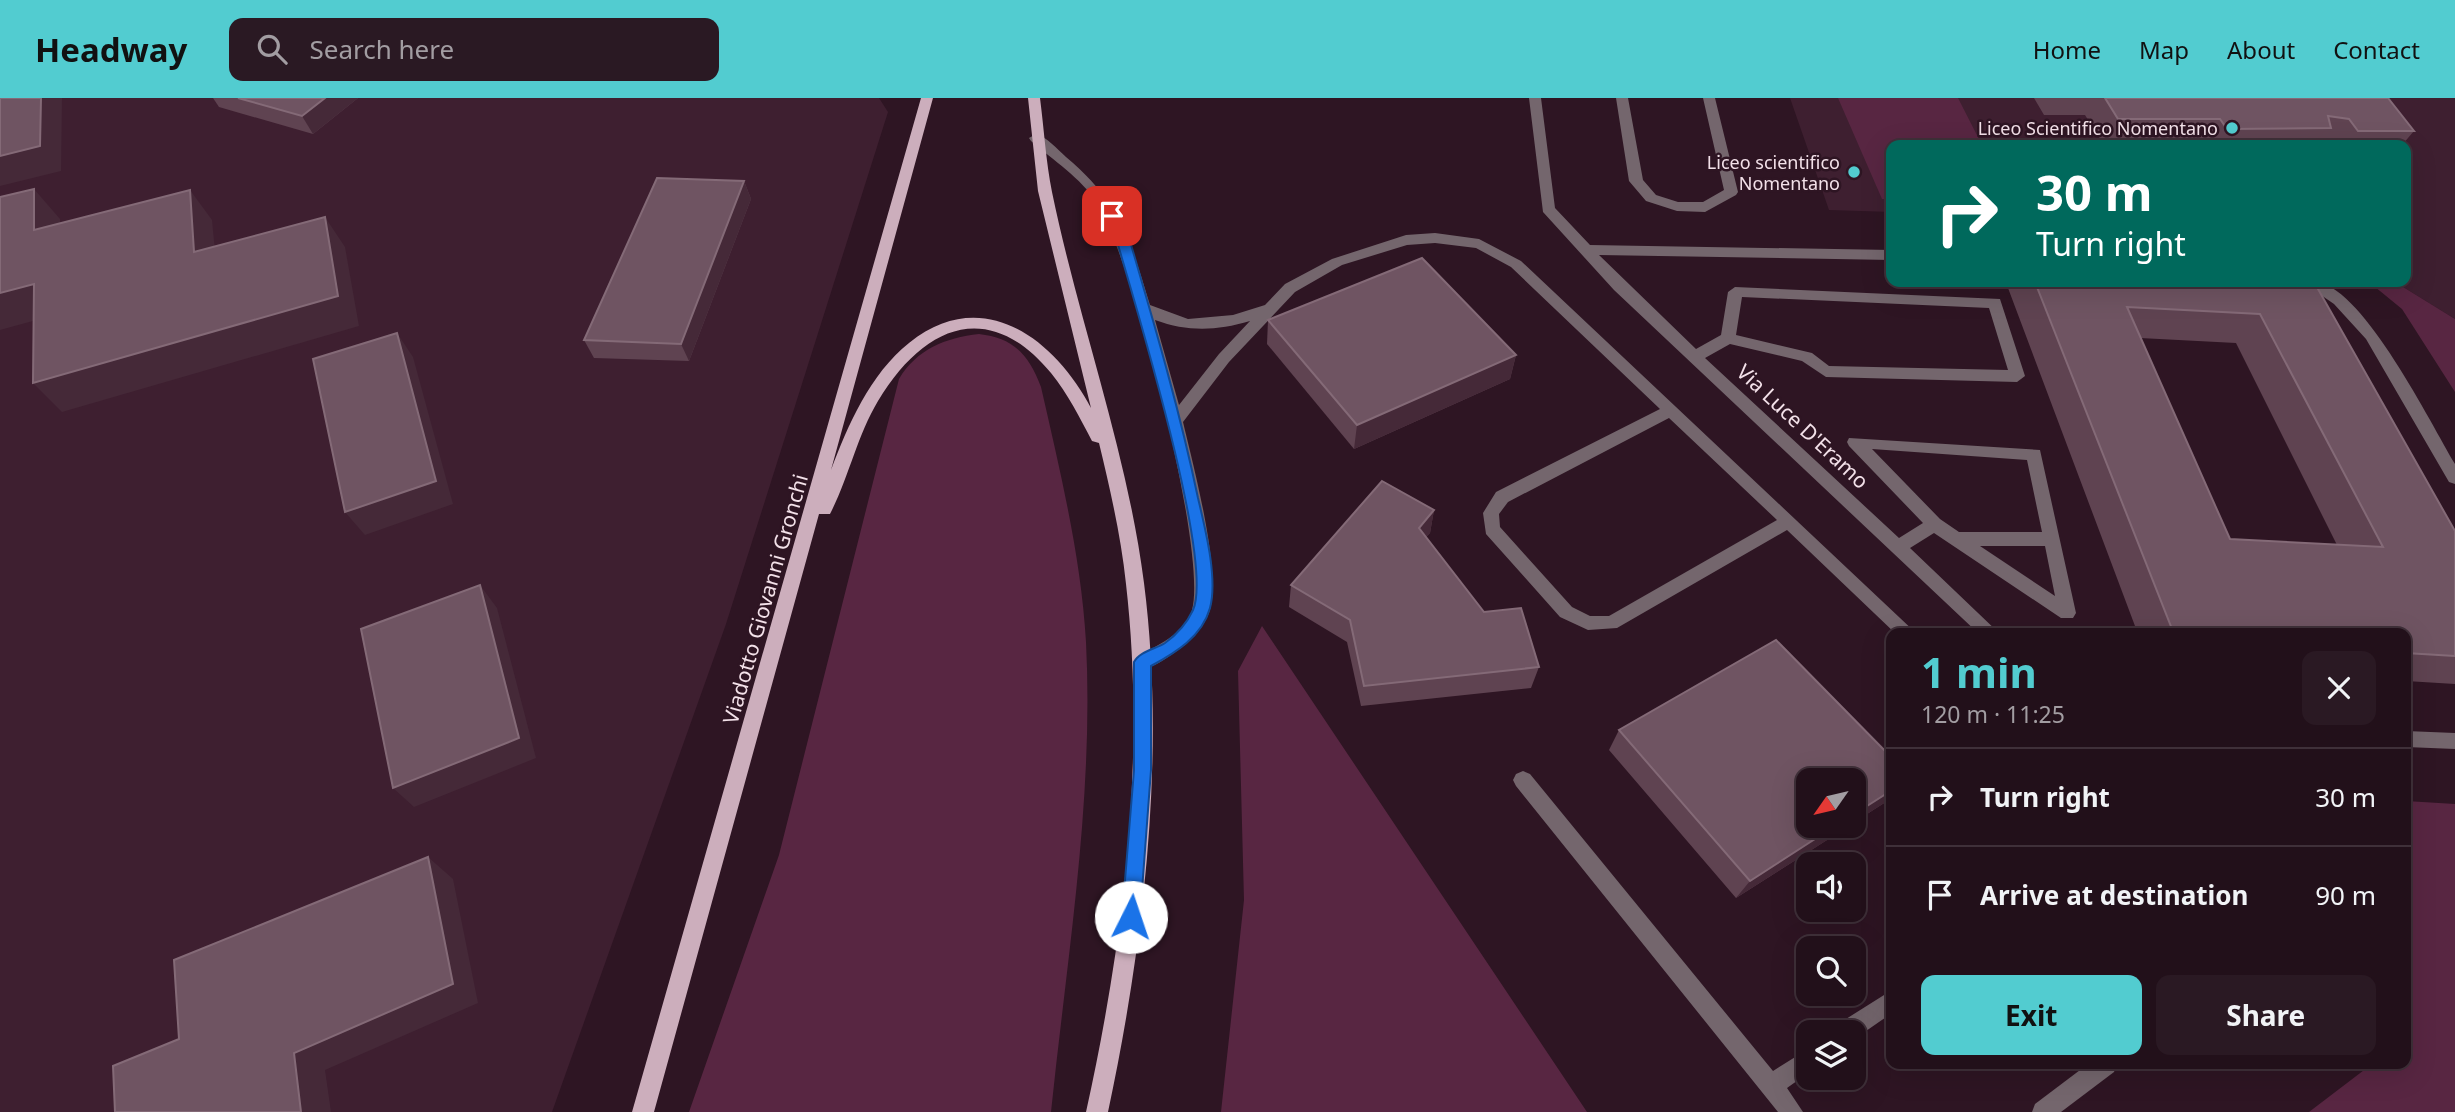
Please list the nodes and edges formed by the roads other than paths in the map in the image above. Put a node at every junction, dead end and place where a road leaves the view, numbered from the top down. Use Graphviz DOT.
graph roads {
  1 [pos="927,98"];
  2 [pos="1034,98"];
  3 [pos="1535,98"];
  4 [pos="1622,98"];
  5 [pos="1709,98"];
  6 [pos="1037,138"];
  7 [pos="1586,250"];
  8 [pos="1886,255"];
  9 [pos="2317,287"];
  10 [pos="1272,307"];
  11 [pos="1143,308"];
  12 [pos="1728,338"];
  13 [pos="1695,357"];
  14 [pos="1672,410"];
  15 [pos="1175,421"];
  16 [pos="2455,478"];
  17 [pos="1121,499"];
  18 [pos="1790,521"];
  19 [pos="1934,524"];
  20 [pos="1958,539"];
  21 [pos="2051,539"];
  22 [pos="1899,547"];
  23 [pos="789,598"];
  24 [pos="1902,628"];
  25 [pos="1985,628"];
  26 [pos="1142,662"];
  27 [pos="2411,739"];
  28 [pos="2455,741"];
  29 [pos="1523,780"];
  30 [pos="1886,1004"];
  31 [pos="1863,1020"];
  32 [pos="1796,1068"];
  33 [pos="2099,1069"];
  34 [pos="1771,1086"];
  35 [pos="643,1112"];
  36 [pos="1097,1112"];
  37 [pos="1792,1112"];
  38 [pos="2043,1112"];
  1 -- 23 [label="main road, Viadotto Giovanni Gronchi"];
  2 -- 6 [label="main road"];
  3 -- 7 [label="street, Via Luce D'Eramo"];
  4 -- 5 [label="street"];
  6 -- 11 [label="street"];
  6 -- 17 [label="main road"];
  7 -- 8 [label="street"];
  7 -- 13 [label="street, Via Luce D'Eramo"];
  9 -- 16 [label="street"];
  10 -- 11 [label="street"];
  10 -- 14 [label="street"];
  10 -- 15 [label="street"];
  11 -- 15 [label="street"];
  12 -- 12 [label="street"];
  12 -- 13 [label="street"];
  13 -- 22 [label="street, Via Luce D'Eramo"];
  14 -- 18 [label="street"];
  14 -- 18 [label="street"];
  15 -- 26 [label="street"];
  17 -- 23 [label="main road"];
  17 -- 26 [label="main road"];
  18 -- 24 [label="street"];
  19 -- 20 [label="street"];
  19 -- 21 [label="street"];
  19 -- 22 [label="street"];
  20 -- 21 [label="street"];
  20 -- 21 [label="street"];
  22 -- 25 [label="street, Via Luce D'Eramo"];
  23 -- 35 [label="main road, Viadotto Giovanni Gronchi"];
  26 -- 36 [label="main road"];
  27 -- 28 [label="street"];
  29 -- 34 [label="street"];
  30 -- 31 [label="street"];
  32 -- 34 [label="street"];
  33 -- 38 [label="street"];
  34 -- 37 [label="street"];
}
